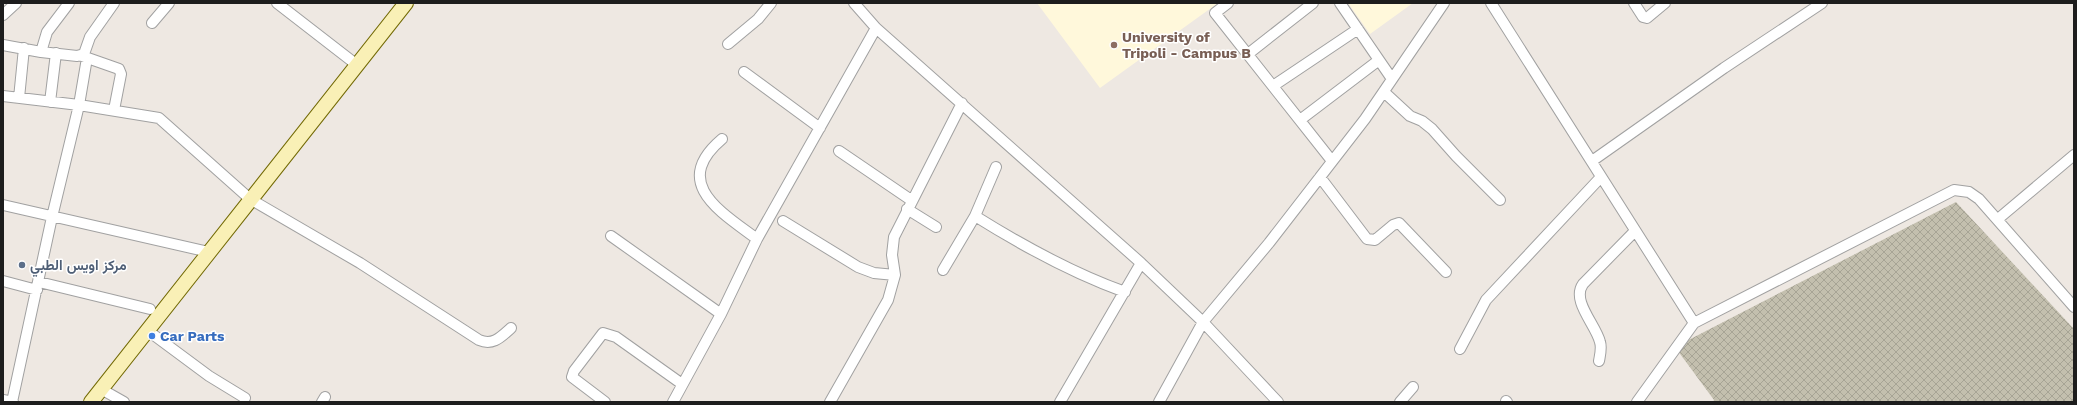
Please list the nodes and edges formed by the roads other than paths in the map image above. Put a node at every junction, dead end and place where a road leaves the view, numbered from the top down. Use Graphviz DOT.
graph roads {
  1 [pos="16,3"];
  2 [pos="69,3"];
  3 [pos="114,3"];
  4 [pos="169,3"];
  5 [pos="277,3"];
  6 [pos="406,3"];
  7 [pos="771,3"];
  8 [pos="854,3"];
  9 [pos="1228,3"];
  10 [pos="1313,3"];
  11 [pos="1340,3"];
  12 [pos="1444,3"];
  13 [pos="1492,3"];
  14 [pos="1634,3"];
  15 [pos="1665,3"];
  16 [pos="1822,3"];
  17 [pos="3,15"];
  18 [pos="152,23"];
  19 [pos="876,28"];
  20 [pos="1358,29"];
  21 [pos="728,44"];
  22 [pos="3,45"];
  23 [pos="24,48"];
  24 [pos="41,52"];
  25 [pos="56,53"];
  26 [pos="1248,54"];
  27 [pos="84,57"];
  28 [pos="1379,60"];
  29 [pos="357,65"];
  30 [pos="744,72"];
  31 [pos="1392,79"];
  32 [pos="1273,86"];
  33 [pos="1384,92"];
  34 [pos="3,96"];
  35 [pos="19,98"];
  36 [pos="50,102"];
  37 [pos="962,103"];
  38 [pos="79,105"];
  39 [pos="114,110"];
  40 [pos="1300,120"];
  41 [pos="820,128"];
  42 [pos="722,139"];
  43 [pos="839,151"];
  44 [pos="2074,155"];
  45 [pos="1592,161"];
  46 [pos="1332,162"];
  47 [pos="996,168"];
  48 [pos="1320,177"];
  49 [pos="1601,177"];
  50 [pos="250,199"];
  51 [pos="1500,200"];
  52 [pos="3,205"];
  53 [pos="909,205"];
  54 [pos="975,216"];
  55 [pos="52,217"];
  56 [pos="1998,219"];
  57 [pos="783,221"];
  58 [pos="936,227"];
  59 [pos="1635,231"];
  60 [pos="611,236"];
  61 [pos="757,239"];
  62 [pos="209,252"];
  63 [pos="1141,263"];
  64 [pos="943,270"];
  65 [pos="1446,272"];
  66 [pos="895,275"];
  67 [pos="3,281"];
  68 [pos="38,286"];
  69 [pos="1125,292"];
  70 [pos="2074,307"];
  71 [pos="150,309"];
  72 [pos="721,314"];
  73 [pos="1203,322"];
  74 [pos="1694,323"];
  75 [pos="511,328"];
  76 [pos="147,330"];
  77 [pos="1460,349"];
  78 [pos="1599,361"];
  79 [pos="682,384"];
  80 [pos="1413,387"];
  81 [pos="107,395"];
  82 [pos="245,398"];
  83 [pos="3,400"];
  84 [pos="13,402"];
  85 [pos="91,402"];
  86 [pos="124,402"];
  87 [pos="605,402"];
  88 [pos="673,402"];
  89 [pos="830,402"];
  90 [pos="1060,402"];
  91 [pos="1159,402"];
  92 [pos="1278,402"];
  93 [pos="1400,402"];
  94 [pos="1637,402"];
  1 -- 17 [label="street"];
  2 -- 24 [label="street"];
  3 -- 27 [label="street"];
  4 -- 18 [label="street"];
  5 -- 29 [label="street"];
  6 -- 29 [label="street"];
  7 -- 21 [label="street"];
  8 -- 19 [label="street"];
  9 -- 26 [label="street"];
  10 -- 26 [label="street"];
  11 -- 20 [label="street"];
  12 -- 31 [label="street"];
  13 -- 45 [label="street"];
  14 -- 15 [label="street"];
  16 -- 45 [label="street"];
  19 -- 37 [label="street"];
  19 -- 41 [label="street"];
  20 -- 28 [label="street"];
  20 -- 32 [label="street"];
  22 -- 23 [label="street"];
  23 -- 24 [label="street"];
  23 -- 35 [label="street"];
  24 -- 25 [label="street"];
  25 -- 27 [label="street"];
  25 -- 36 [label="street"];
  26 -- 32 [label="street"];
  27 -- 38 [label="street"];
  27 -- 39 [label="street"];
  28 -- 31 [label="street"];
  28 -- 40 [label="street"];
  29 -- 50 [label="street"];
  30 -- 41 [label="street"];
  31 -- 33 [label="street"];
  32 -- 40 [label="street"];
  33 -- 46 [label="street"];
  33 -- 51 [label="street"];
  34 -- 35 [label="street"];
  35 -- 36 [label="street"];
  36 -- 38 [label="street"];
  37 -- 53 [label="street"];
  37 -- 63 [label="street"];
  38 -- 39 [label="street"];
  38 -- 55 [label="street"];
  39 -- 50 [label="street"];
  40 -- 46 [label="street"];
  41 -- 61 [label="street"];
  42 -- 61 [label="street"];
  43 -- 53 [label="street"];
  44 -- 56 [label="street"];
  45 -- 49 [label="street"];
  46 -- 48 [label="street"];
  47 -- 54 [label="street"];
  48 -- 65 [label="street"];
  48 -- 73 [label="street"];
  49 -- 59 [label="street"];
  49 -- 77 [label="street"];
  50 -- 62 [label="street"];
  50 -- 75 [label="street"];
  52 -- 55 [label="street"];
  53 -- 58 [label="street"];
  53 -- 66 [label="street"];
  54 -- 64 [label="street"];
  54 -- 69 [label="street"];
  55 -- 62 [label="street"];
  55 -- 68 [label="street"];
  56 -- 70 [label="street"];
  56 -- 74 [label="street"];
  57 -- 66 [label="street"];
  59 -- 74 [label="street"];
  59 -- 78 [label="street"];
  60 -- 72 [label="street"];
  61 -- 72 [label="street"];
  62 -- 76 [label="street"];
  63 -- 69 [label="street"];
  63 -- 73 [label="street"];
  66 -- 89 [label="street"];
  67 -- 68 [label="street"];
  68 -- 71 [label="street"];
  68 -- 84 [label="street"];
  69 -- 90 [label="street"];
  72 -- 79 [label="street"];
  73 -- 91 [label="street"];
  73 -- 92 [label="street"];
  74 -- 94 [label="street"];
  76 -- 81 [label="street"];
  76 -- 82 [label="street"];
  79 -- 87 [label="street"];
  79 -- 88 [label="street"];
  80 -- 93 [label="street"];
  81 -- 85 [label="street"];
  81 -- 86 [label="street"];
  83 -- 84 [label="street"];
}
